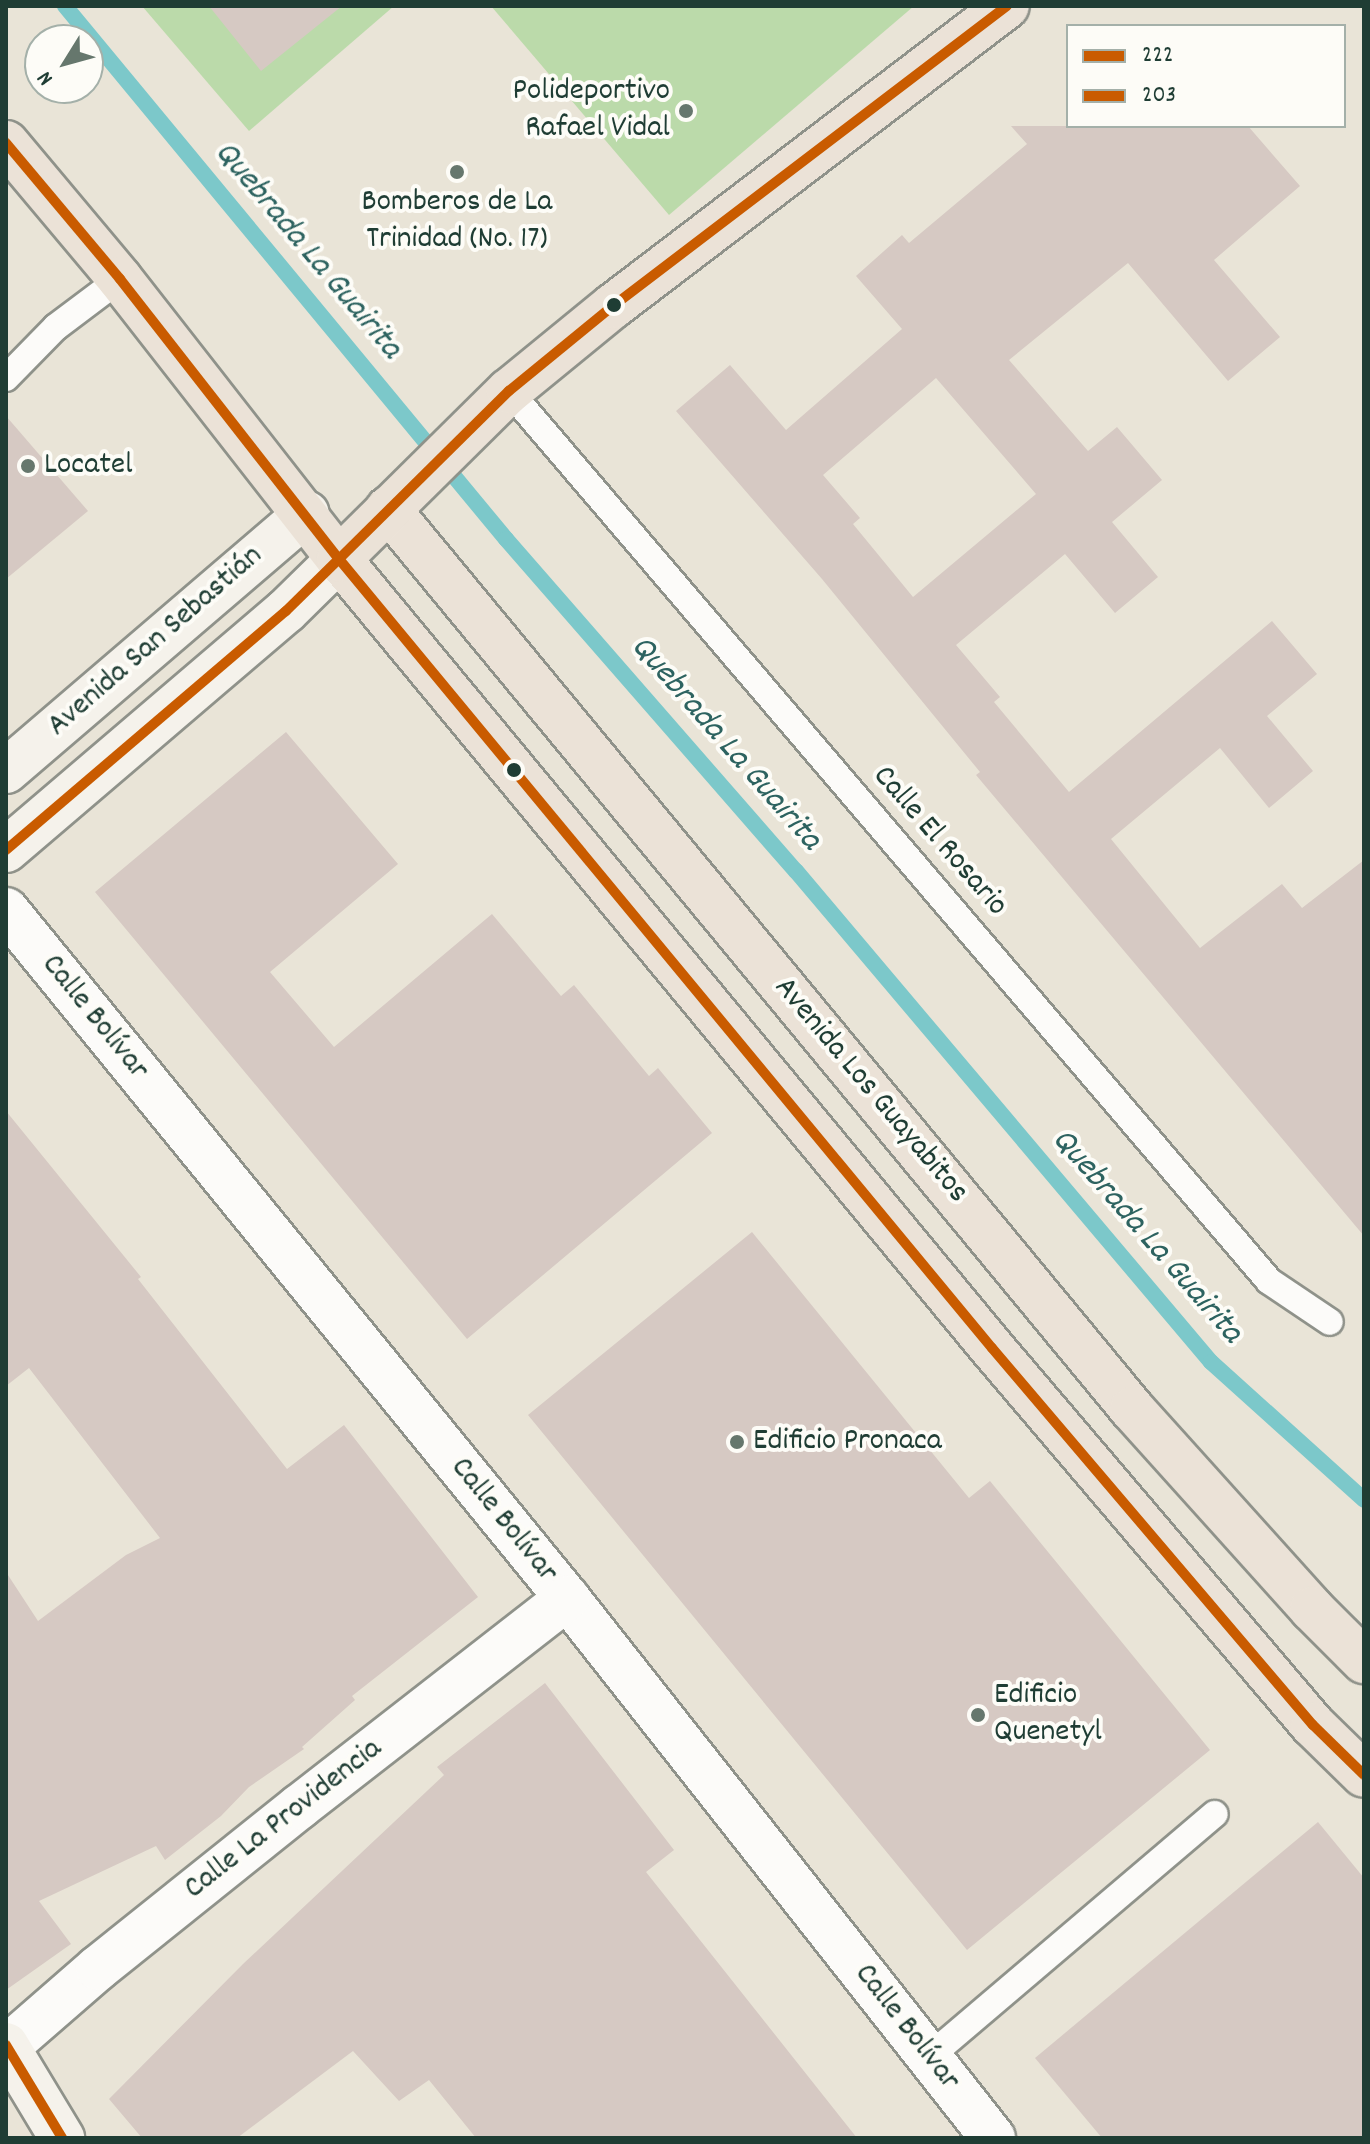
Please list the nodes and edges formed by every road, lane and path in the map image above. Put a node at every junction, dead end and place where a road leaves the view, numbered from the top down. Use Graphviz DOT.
graph roads {
  1 [pos="1007,6"];
  2 [pos="6,143"];
  3 [pos="116,274"];
  4 [pos="6,351"];
  5 [pos="6,378"];
  6 [pos="509,391"];
  7 [pos="401,497"];
  8 [pos="307,513"];
  9 [pos="339,559"];
  10 [pos="6,771"];
  11 [pos="6,850"];
  12 [pos="6,910"];
  13 [pos="1330,1322"];
  14 [pos="567,1598"];
  15 [pos="1364,1661"];
  16 [pos="1364,1775"];
  17 [pos="1215,1814"];
  18 [pos="7,2047"];
  19 [pos="929,2057"];
  20 [pos="62,2138"];
  21 [pos="993,2138"];
  1 -- 6 [label="main road"];
  2 -- 3 [label="main road"];
  3 -- 4 [label="lane"];
  3 -- 5 [label="lane"];
  3 -- 8 [label="main road"];
  6 -- 7 [label="main road"];
  6 -- 13 [label="lane, Calle El Rosario"];
  7 -- 9 [label="main road"];
  7 -- 15 [label="main road, Avenida Los Guayabitos"];
  8 -- 9 [label="main road"];
  8 -- 10 [label="street, Avenida San Sebastián"];
  9 -- 11 [label="street, Avenida San Sebastián"];
  9 -- 16 [label="main road"];
  12 -- 14 [label="street, Calle Bolívar"];
  14 -- 18 [label="street, Calle La Providencia"];
  14 -- 19 [label="street, Calle Bolívar"];
  17 -- 19 [label="lane"];
  18 -- 20 [label="street"];
  19 -- 21 [label="street, Calle Bolívar"];
}
